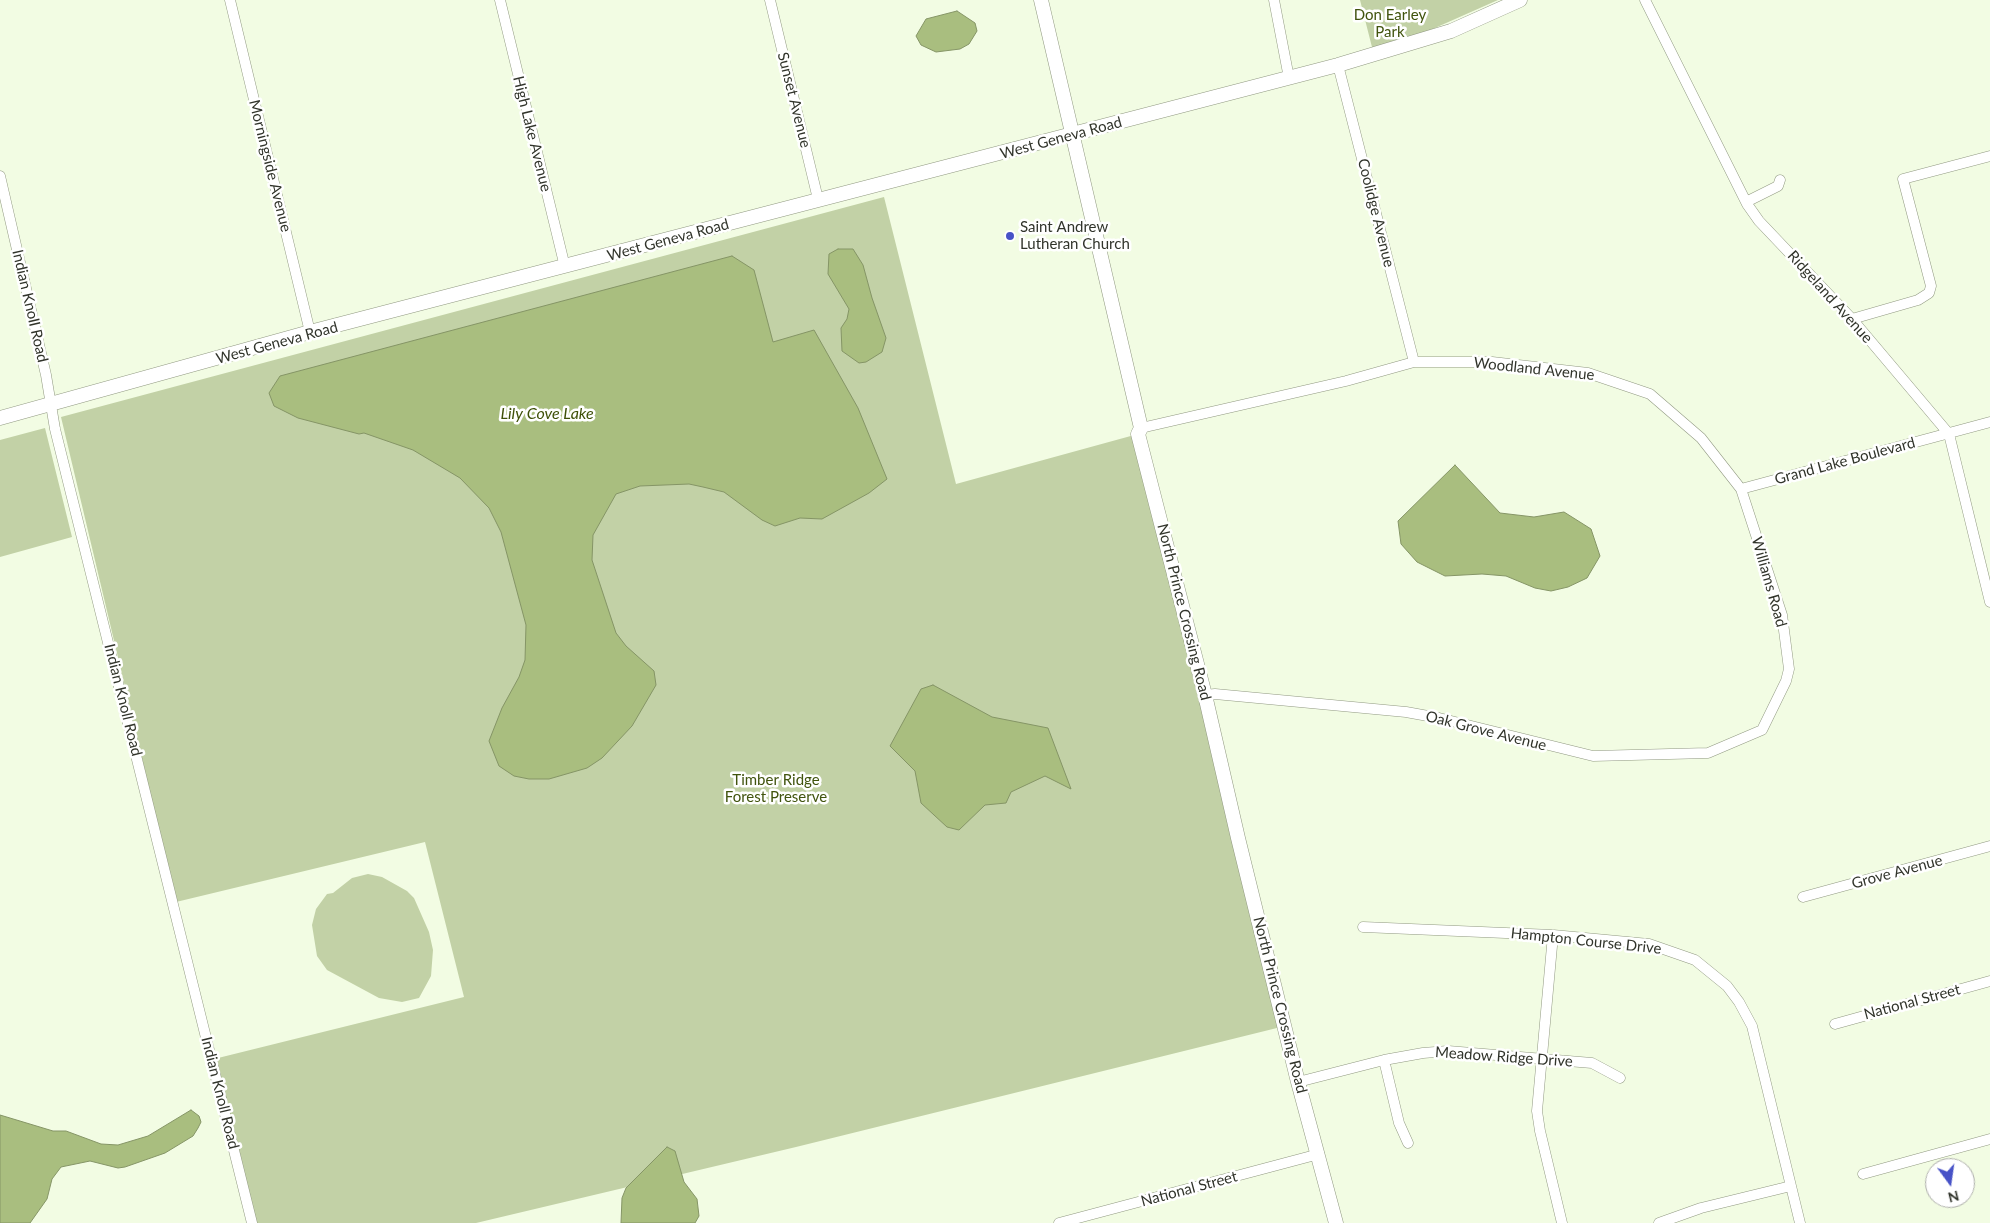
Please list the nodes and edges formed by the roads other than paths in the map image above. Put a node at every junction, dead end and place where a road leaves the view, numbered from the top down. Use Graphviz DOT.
graph roads {
  1 [pos="230,0"];
  2 [pos="500,0"];
  3 [pos="770,0"];
  4 [pos="1040,0"];
  5 [pos="1274,0"];
  6 [pos="1520,0"];
  7 [pos="1645,0"];
  8 [pos="1338,65"];
  9 [pos="1289,78"];
  10 [pos="1072,136"];
  11 [pos="1990,156"];
  12 [pos="0,176"];
  13 [pos="1780,180"];
  14 [pos="818,199"];
  15 [pos="1746,202"];
  16 [pos="565,267"];
  17 [pos="1852,319"];
  18 [pos="310,332"];
  19 [pos="1414,362"];
  20 [pos="51,404"];
  21 [pos="0,418"];
  22 [pos="1990,422"];
  23 [pos="1141,428"];
  24 [pos="1949,434"];
  25 [pos="1740,489"];
  26 [pos="1990,602"];
  27 [pos="1205,695"];
  28 [pos="1762,730"];
  29 [pos="1990,846"];
  30 [pos="1803,897"];
  31 [pos="1363,927"];
  32 [pos="1553,935"];
  33 [pos="1990,981"];
  34 [pos="1835,1024"];
  35 [pos="1542,1058"];
  36 [pos="1384,1060"];
  37 [pos="1620,1078"];
  38 [pos="1298,1082"];
  39 [pos="1990,1139"];
  40 [pos="1408,1143"];
  41 [pos="1319,1154"];
  42 [pos="1863,1174"];
  43 [pos="1791,1186"];
  44 [pos="252,1223"];
  45 [pos="1059,1223"];
  46 [pos="1336,1223"];
  47 [pos="1562,1223"];
  48 [pos="1660,1223"];
  49 [pos="1800,1223"];
  1 -- 18 [label="street, Morningside Avenue"];
  2 -- 16 [label="street, High Lake Avenue"];
  3 -- 14 [label="street, Sunset Avenue"];
  4 -- 10 [label="main road, North Prince Crossing Road"];
  5 -- 9 [label="street"];
  6 -- 8 [label="main road, West Geneva Road"];
  7 -- 15 [label="street, Ridgeland Avenue"];
  8 -- 9 [label="main road, West Geneva Road"];
  8 -- 19 [label="street, Coolidge Avenue"];
  9 -- 10 [label="main road, West Geneva Road"];
  10 -- 14 [label="main road, West Geneva Road"];
  10 -- 23 [label="main road, North Prince Crossing Road"];
  11 -- 17 [label="street"];
  12 -- 20 [label="street, Indian Knoll Road"];
  13 -- 15 [label="street"];
  14 -- 16 [label="main road, West Geneva Road"];
  15 -- 17 [label="street, Ridgeland Avenue"];
  16 -- 18 [label="main road, West Geneva Road"];
  17 -- 24 [label="street, Ridgeland Avenue"];
  18 -- 20 [label="main road, West Geneva Road"];
  19 -- 23 [label="street, Woodland Avenue"];
  19 -- 25 [label="street, Woodland Avenue"];
  20 -- 21 [label="main road, West Geneva Road"];
  20 -- 44 [label="street, Indian Knoll Road"];
  22 -- 24 [label="street, Grand Lake Boulevard"];
  23 -- 27 [label="main road, North Prince Crossing Road"];
  24 -- 25 [label="street, Grand Lake Boulevard"];
  24 -- 26 [label="street, Ridgeland Avenue"];
  25 -- 28 [label="street, Williams Road"];
  27 -- 28 [label="street, Oak Grove Avenue"];
  27 -- 38 [label="main road, North Prince Crossing Road"];
  29 -- 30 [label="street, Grove Avenue"];
  31 -- 32 [label="street, Hampton Course Drive"];
  32 -- 35 [label="street"];
  32 -- 43 [label="street, Hampton Course Drive"];
  33 -- 34 [label="street, National Street"];
  35 -- 36 [label="street, Meadow Ridge Drive"];
  35 -- 37 [label="street, Meadow Ridge Drive"];
  35 -- 47 [label="street"];
  36 -- 38 [label="street, Meadow Ridge Drive"];
  36 -- 40 [label="street"];
  38 -- 41 [label="main road, North Prince Crossing Road"];
  39 -- 42 [label="street"];
  41 -- 45 [label="street, National Street"];
  41 -- 46 [label="main road, North Prince Crossing Road"];
  43 -- 48 [label="street"];
  43 -- 49 [label="street, Hampton Course Drive"];
}
